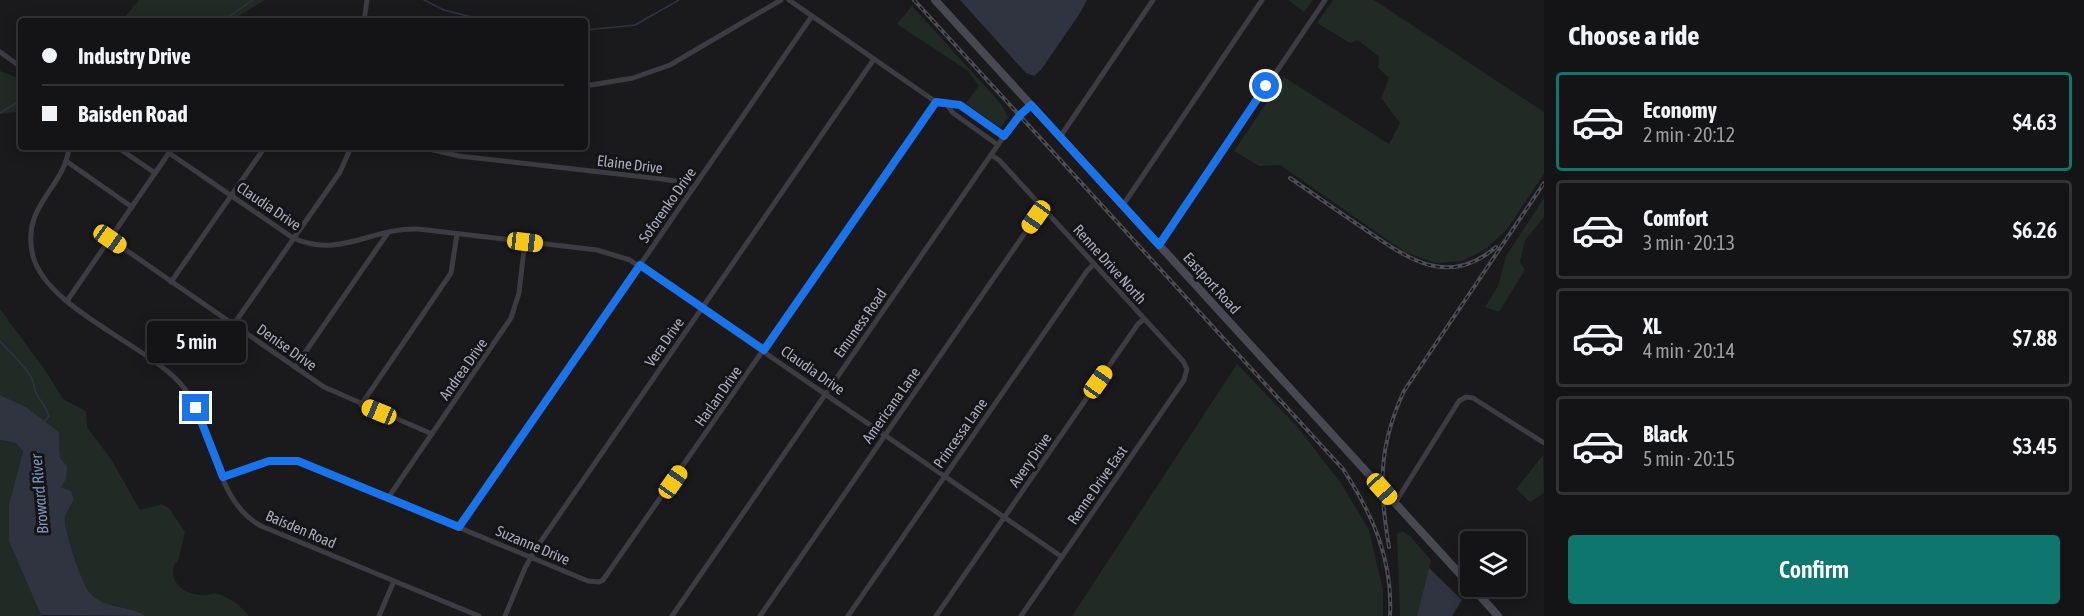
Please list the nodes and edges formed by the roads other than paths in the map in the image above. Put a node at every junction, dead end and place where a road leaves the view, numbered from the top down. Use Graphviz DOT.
graph roads {
  1 [pos="367,0"];
  2 [pos="781,0"];
  3 [pos="789,0"];
  4 [pos="935,0"];
  5 [pos="1153,0"];
  6 [pos="1262,0"];
  7 [pos="1325,0"];
  8 [pos="812,16"];
  9 [pos="364,18"];
  10 [pos="0,52"];
  11 [pos="874,59"];
  12 [pos="18,65"];
  13 [pos="588,86"];
  14 [pos="936,102"];
  15 [pos="947,105"];
  16 [pos="1031,105"];
  17 [pos="1004,136"];
  18 [pos="1060,137"];
  19 [pos="998,145"];
  20 [pos="68,150"];
  21 [pos="121,150"];
  22 [pos="171,150"];
  23 [pos="263,150"];
  24 [pos="350,150"];
  25 [pos="434,150"];
  26 [pos="169,153"];
  27 [pos="991,155"];
  28 [pos="66,161"];
  29 [pos="155,173"];
  30 [pos="693,189"];
  31 [pos="231,195"];
  32 [pos="1123,205"];
  33 [pos="132,207"];
  34 [pos="1043,209"];
  35 [pos="387,234"];
  36 [pos="457,234"];
  37 [pos="293,238"];
  38 [pos="110,239"];
  39 [pos="525,242"];
  40 [pos="1159,245"];
  41 [pos="1094,264"];
  42 [pos="640,265"];
  43 [pos="171,282"];
  44 [pos="67,301"];
  45 [pos="702,308"];
  46 [pos="1144,319"];
  47 [pos="234,324"];
  48 [pos="764,350"];
  49 [pos="1185,365"];
  50 [pos="295,367"];
  51 [pos="826,393"];
  52 [pos="361,405"];
  53 [pos="432,434"];
  54 [pos="885,434"];
  55 [pos="1544,443"];
  56 [pos="945,476"];
  57 [pos="223,477"];
  58 [pos="388,498"];
  59 [pos="1395,503"];
  60 [pos="1005,517"];
  61 [pos="459,527"];
  62 [pos="1062,556"];
  63 [pos="531,557"];
  64 [pos="1460,574"];
  65 [pos="394,580"];
  66 [pos="599,582"];
  67 [pos="1481,597"];
  68 [pos="470,614"];
  69 [pos="379,616"];
  70 [pos="479,616"];
  71 [pos="506,616"];
  72 [pos="672,616"];
  73 [pos="760,616"];
  74 [pos="848,616"];
  75 [pos="936,616"];
  76 [pos="1021,616"];
  77 [pos="1498,616"];
  1 -- 9 [label="street"];
  2 -- 13 [label="street"];
  3 -- 8 [label="street"];
  4 -- 16 [label="street, Eastport Road"];
  5 -- 18 [label="street"];
  6 -- 32 [label="street"];
  7 -- 40 [label="street"];
  8 -- 11 [label="street"];
  8 -- 30 [label="street, Soforenko Drive"];
  10 -- 12 [label="street"];
  11 -- 14 [label="street"];
  11 -- 45 [label="street, Vera Drive"];
  14 -- 15 [label="street"];
  14 -- 48 [label="street, Harlan Drive"];
  15 -- 17 [label="street"];
  15 -- 19 [label="street"];
  16 -- 17 [label="street, Emuness Road"];
  16 -- 18 [label="street, Eastport Road"];
  17 -- 19 [label="street, Emuness Road"];
  18 -- 32 [label="street, Eastport Road"];
  19 -- 27 [label="street, Emuness Road"];
  20 -- 28 [label="street, Baisden Road"];
  21 -- 29 [label="street"];
  22 -- 26 [label="street"];
  23 -- 31 [label="street"];
  24 -- 37 [label="street"];
  25 -- 30 [label="street, Elaine Drive"];
  26 -- 29 [label="street"];
  26 -- 31 [label="street, Claudia Drive"];
  27 -- 34 [label="street, Renne Drive North"];
  27 -- 51 [label="street, Emuness Road"];
  28 -- 33 [label="street"];
  28 -- 44 [label="street, Baisden Road"];
  29 -- 33 [label="street"];
  30 -- 42 [label="street, Soforenko Drive"];
  31 -- 37 [label="street, Claudia Drive"];
  31 -- 43 [label="street"];
  32 -- 40 [label="street, Eastport Road"];
  33 -- 38 [label="street"];
  34 -- 41 [label="street, Renne Drive North"];
  34 -- 54 [label="street, Americana Lane"];
  35 -- 36 [label="street, Claudia Drive"];
  35 -- 37 [label="street, Claudia Drive"];
  35 -- 50 [label="street"];
  36 -- 39 [label="street, Claudia Drive"];
  36 -- 52 [label="street"];
  37 -- 47 [label="street"];
  38 -- 43 [label="street, Denise Drive"];
  38 -- 44 [label="street"];
  39 -- 42 [label="street, Claudia Drive"];
  39 -- 53 [label="street, Andrea Drive"];
  40 -- 59 [label="street, Eastport Road"];
  41 -- 46 [label="street, Renne Drive North"];
  41 -- 56 [label="street, Princessa Lane"];
  42 -- 45 [label="street, Claudia Drive"];
  42 -- 61 [label="street, Soforenko Drive"];
  43 -- 47 [label="street, Denise Drive"];
  44 -- 57 [label="street, Baisden Road"];
  45 -- 48 [label="street, Claudia Drive"];
  45 -- 63 [label="street, Vera Drive"];
  46 -- 49 [label="street, Renne Drive North"];
  46 -- 60 [label="street, Avery Drive"];
  47 -- 50 [label="street, Denise Drive"];
  48 -- 51 [label="street, Claudia Drive"];
  48 -- 66 [label="street, Harlan Drive"];
  49 -- 62 [label="street, Renne Drive East"];
  50 -- 52 [label="street, Denise Drive"];
  51 -- 54 [label="street, Claudia Drive"];
  51 -- 72 [label="street, Emuness Road"];
  52 -- 53 [label="street, Denise Drive"];
  53 -- 58 [label="street, Andrea Drive"];
  54 -- 56 [label="street, Claudia Drive"];
  54 -- 73 [label="street, Americana Lane"];
  55 -- 59 [label="street"];
  56 -- 60 [label="street, Claudia Drive"];
  56 -- 74 [label="street, Princessa Lane"];
  57 -- 58 [label="street, Suzanne Drive"];
  57 -- 65 [label="street, Baisden Road"];
  58 -- 61 [label="street, Suzanne Drive"];
  59 -- 64 [label="street, Eastport Road"];
  60 -- 62 [label="street, Claudia Drive"];
  60 -- 75 [label="street, Avery Drive"];
  61 -- 63 [label="street, Suzanne Drive"];
  62 -- 76 [label="street, Renne Drive East"];
  63 -- 66 [label="street, Suzanne Drive"];
  63 -- 71 [label="street, Vera Drive"];
  65 -- 68 [label="street, Baisden Road"];
  65 -- 69 [label="street"];
  67 -- 77 [label="street, Eastport Road"];
  68 -- 70 [label="street, Baisden Road"];
}
